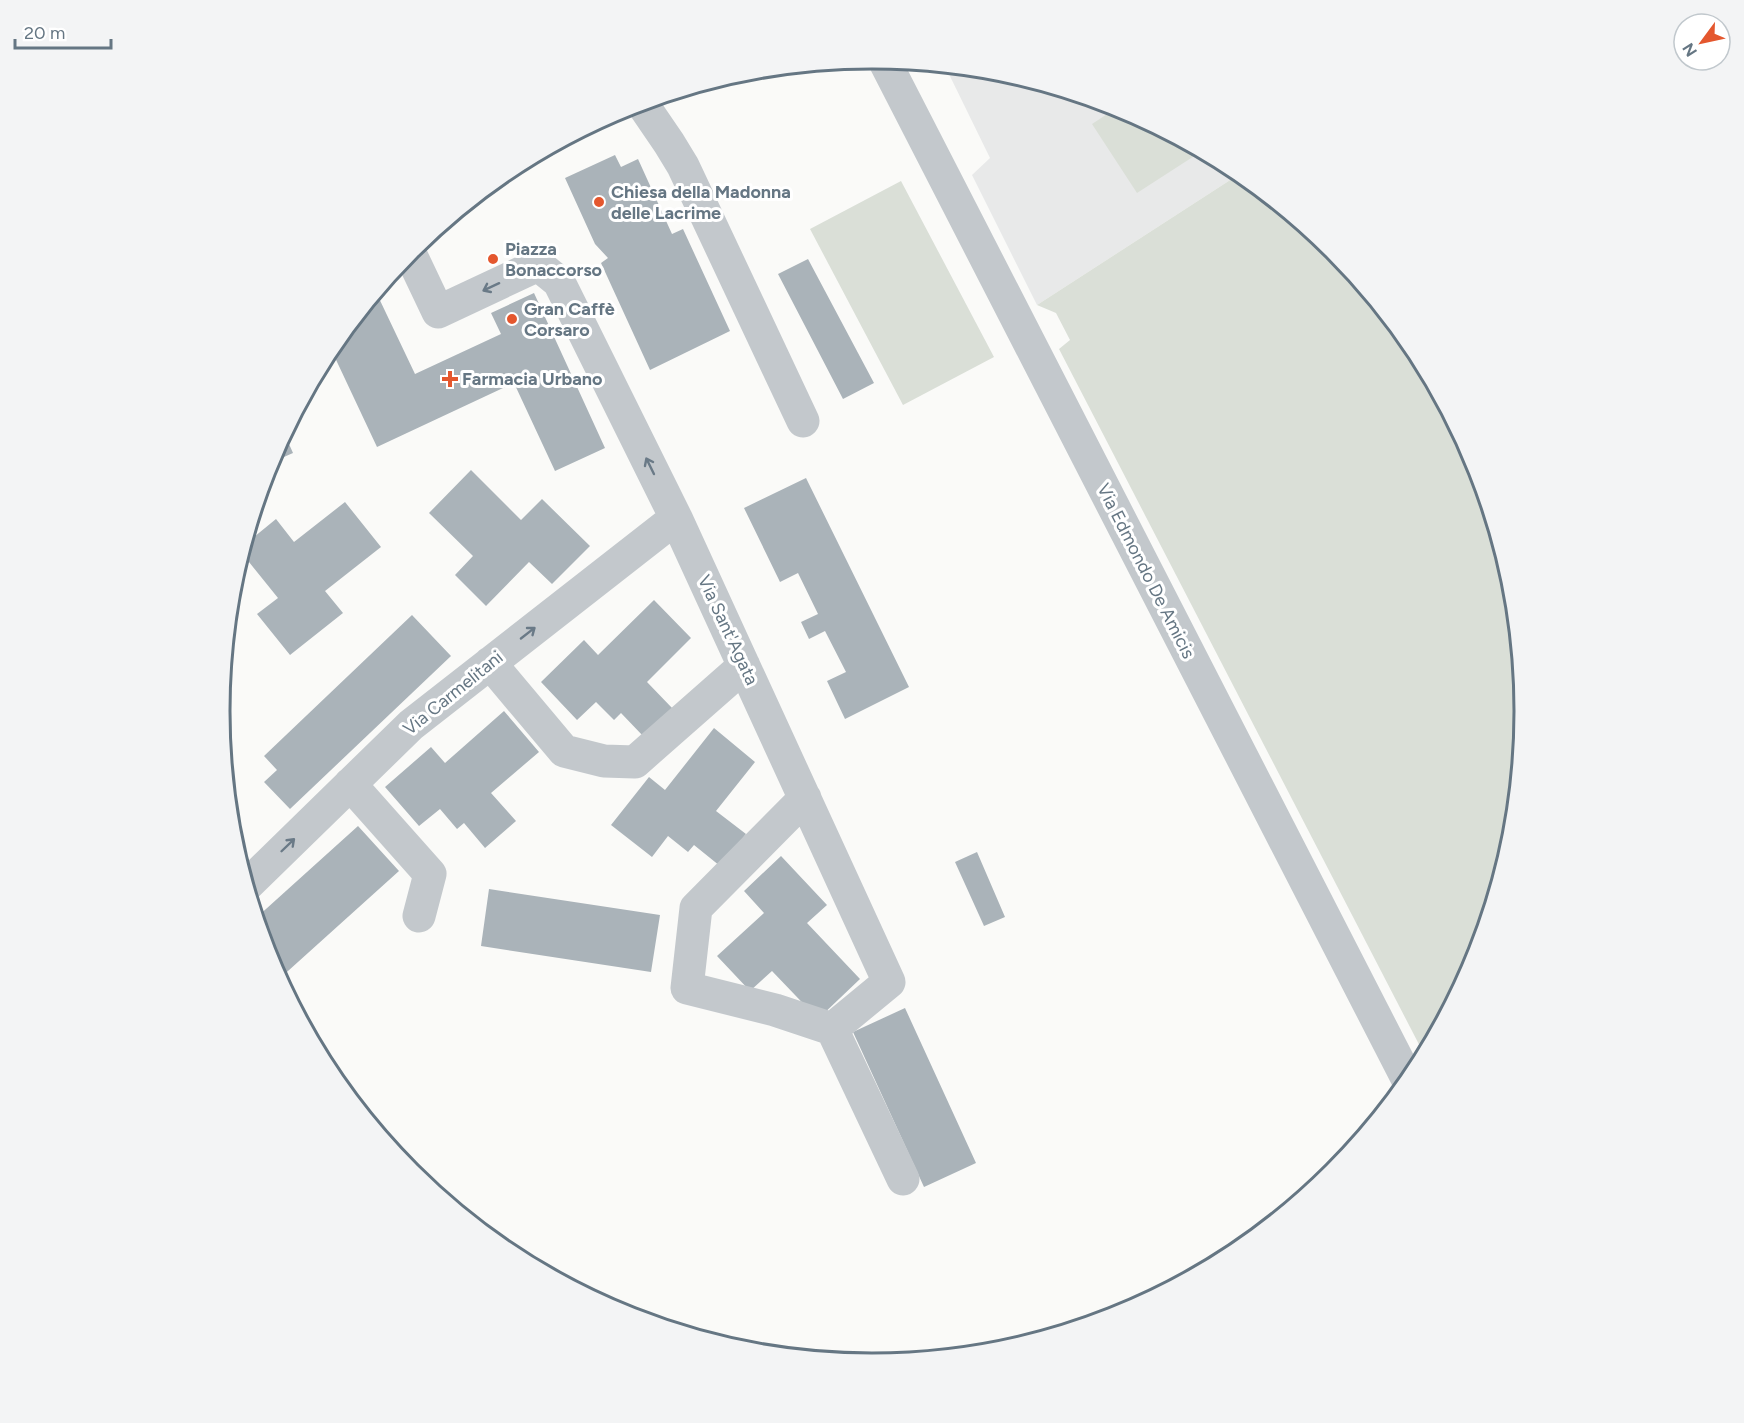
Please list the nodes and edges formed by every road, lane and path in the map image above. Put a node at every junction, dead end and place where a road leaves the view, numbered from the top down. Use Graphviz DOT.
graph roads {
  1 [pos="889,69"];
  2 [pos="647,110"];
  3 [pos="414,261"];
  4 [pos="803,421"];
  5 [pos="676,518"];
  6 [pos="490,663"];
  7 [pos="744,666"];
  8 [pos="350,784"];
  9 [pos="805,798"];
  10 [pos="252,880"];
  11 [pos="418,916"];
  12 [pos="832,1029"];
  13 [pos="1404,1071"];
  14 [pos="903,1179"];
  1 -- 13 [label="street, Via Edmondo De Amicis"];
  2 -- 4 [label="street"];
  5 -- 3 [label="street, Via Sant'Agata, one-way"];
  6 -- 5 [label="street, Via Carmelitani, one-way"];
  5 -- 7 [label="street, Via Sant'Agata"];
  6 -- 7 [label="street"];
  6 -- 8 [label="street, Via Carmelitani"];
  7 -- 9 [label="street, Via Sant'Agata"];
  10 -- 8 [label="street, Via Carmelitani, one-way"];
  8 -- 11 [label="street"];
  9 -- 12 [label="street, Via Sant'Agata"];
  9 -- 12 [label="street"];
  12 -- 14 [label="street"];
}
